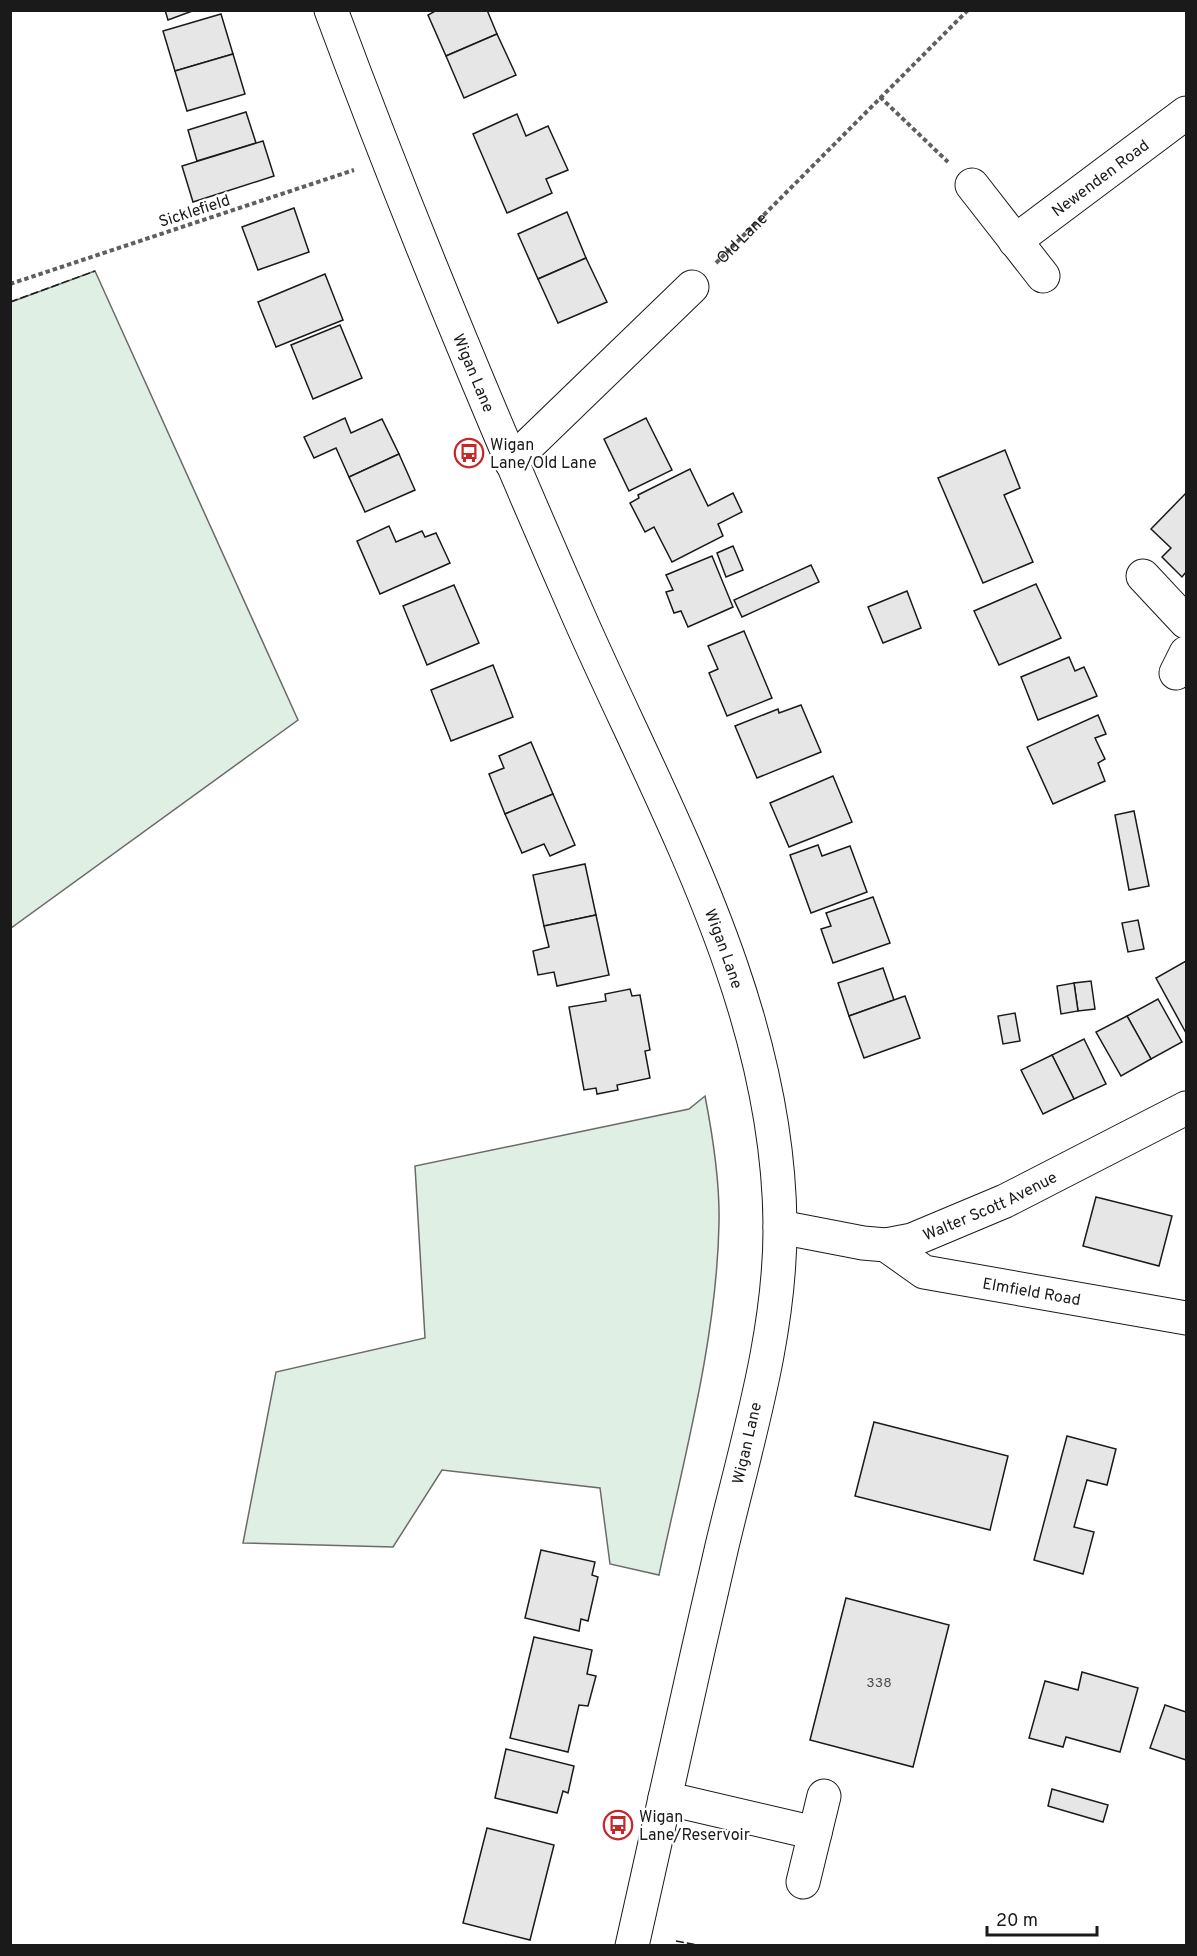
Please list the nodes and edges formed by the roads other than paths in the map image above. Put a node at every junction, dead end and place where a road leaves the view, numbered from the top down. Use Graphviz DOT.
graph roads {
  1 [pos="330,10"];
  2 [pos="1186,113"];
  3 [pos="972,185"];
  4 [pos="1015,241"];
  5 [pos="1043,276"];
  6 [pos="692,287"];
  7 [pos="512,462"];
  8 [pos="1143,576"];
  9 [pos="1186,622"];
  10 [pos="1186,1108"];
  11 [pos="780,1227"];
  12 [pos="886,1245"];
  13 [pos="1186,1318"];
  14 [pos="824,1796"];
  15 [pos="665,1798"];
  16 [pos="815,1833"];
  17 [pos="803,1882"];
  18 [pos="632,1946"];
  1 -- 7 [label="main road, Wigan Lane"];
  2 -- 4 [label="main road, Newenden Road"];
  3 -- 4 [label="main road"];
  4 -- 5 [label="main road"];
  6 -- 7 [label="main road"];
  7 -- 11 [label="main road, Wigan Lane"];
  8 -- 9 [label="main road"];
  10 -- 12 [label="main road, Walter Scott Avenue"];
  11 -- 12 [label="main road, Walter Scott Avenue"];
  11 -- 15 [label="main road, Wigan Lane"];
  12 -- 13 [label="main road, Elmfield Road"];
  14 -- 16 [label="main road"];
  15 -- 16 [label="main road"];
  15 -- 18 [label="main road, Wigan Lane"];
  16 -- 17 [label="main road"];
}
